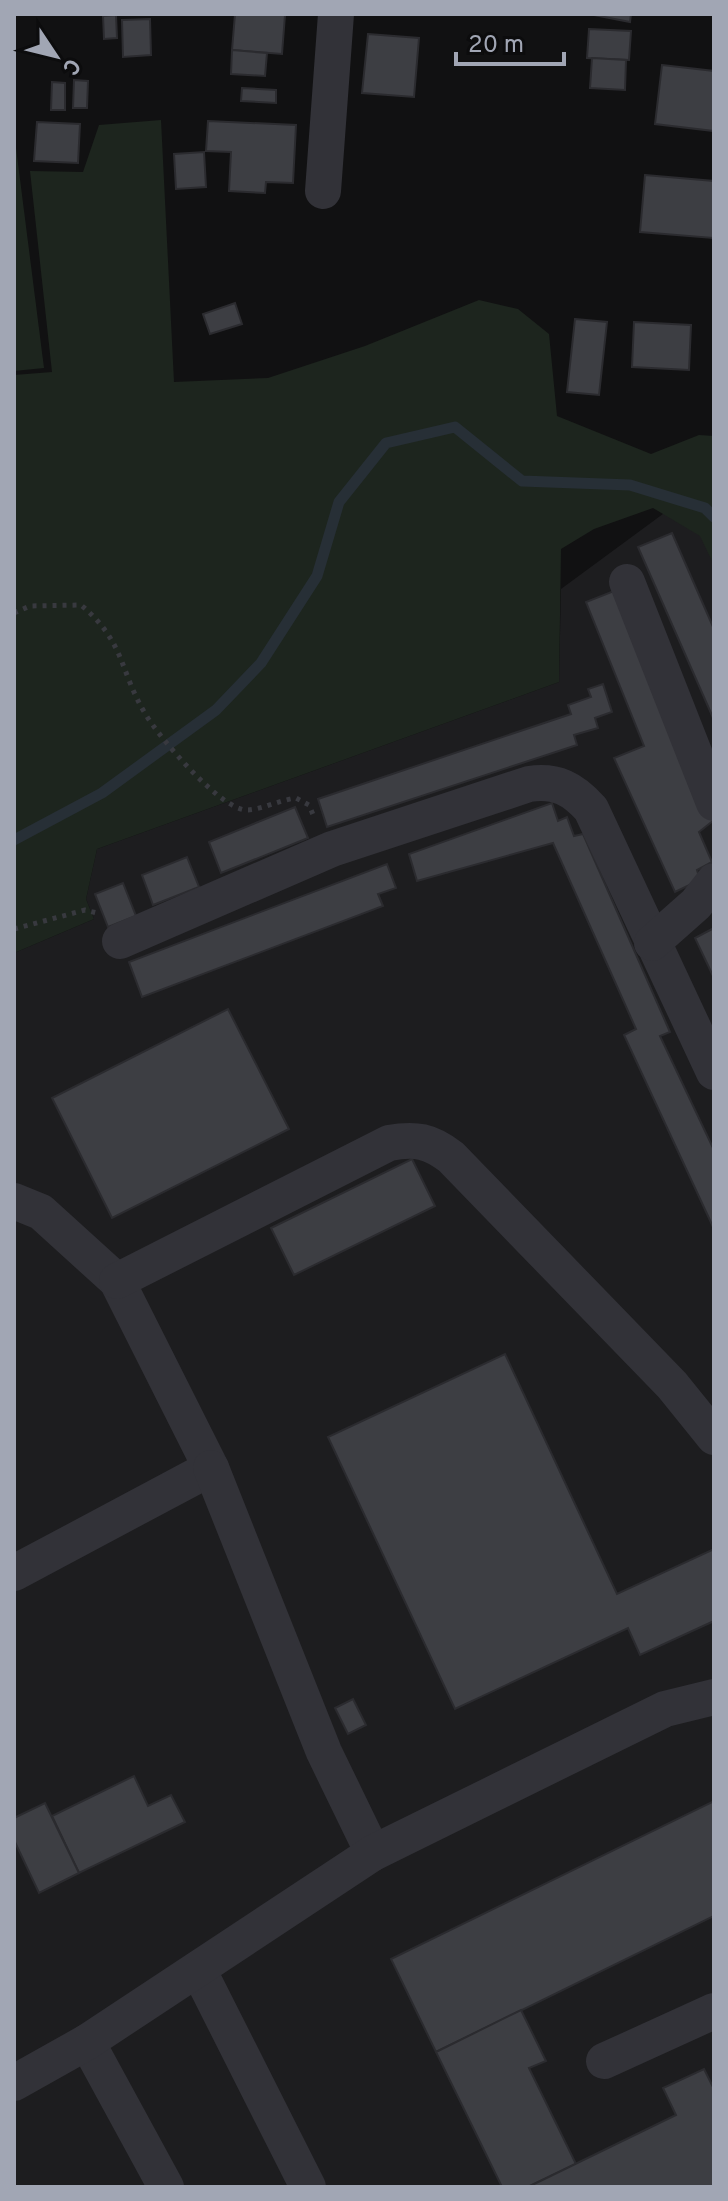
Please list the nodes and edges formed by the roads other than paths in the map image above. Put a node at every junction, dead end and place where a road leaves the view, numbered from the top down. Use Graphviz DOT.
graph roads {
  1 [pos="336,14"];
  2 [pos="323,191"];
  3 [pos="627,582"];
  4 [pos="714,803"];
  5 [pos="714,881"];
  6 [pos="120,941"];
  7 [pos="652,943"];
  8 [pos="714,1072"];
  9 [pos="14,1201"];
  10 [pos="117,1281"];
  11 [pos="714,1437"];
  12 [pos="211,1468"];
  13 [pos="14,1573"];
  14 [pos="714,1697"];
  15 [pos="373,1853"];
  16 [pos="198,1969"];
  17 [pos="714,2011"];
  18 [pos="87,2042"];
  19 [pos="604,2061"];
  20 [pos="14,2083"];
  21 [pos="166,2187"];
  22 [pos="308,2187"];
  1 -- 2 [label="street"];
  3 -- 4 [label="street"];
  5 -- 7 [label="street"];
  6 -- 7 [label="street"];
  7 -- 8 [label="street"];
  9 -- 10 [label="street"];
  10 -- 11 [label="street"];
  10 -- 12 [label="street"];
  12 -- 13 [label="street"];
  12 -- 15 [label="street"];
  14 -- 15 [label="street"];
  15 -- 16 [label="street"];
  16 -- 18 [label="street"];
  16 -- 22 [label="street"];
  17 -- 19 [label="street"];
  18 -- 20 [label="street"];
  18 -- 21 [label="street"];
}
